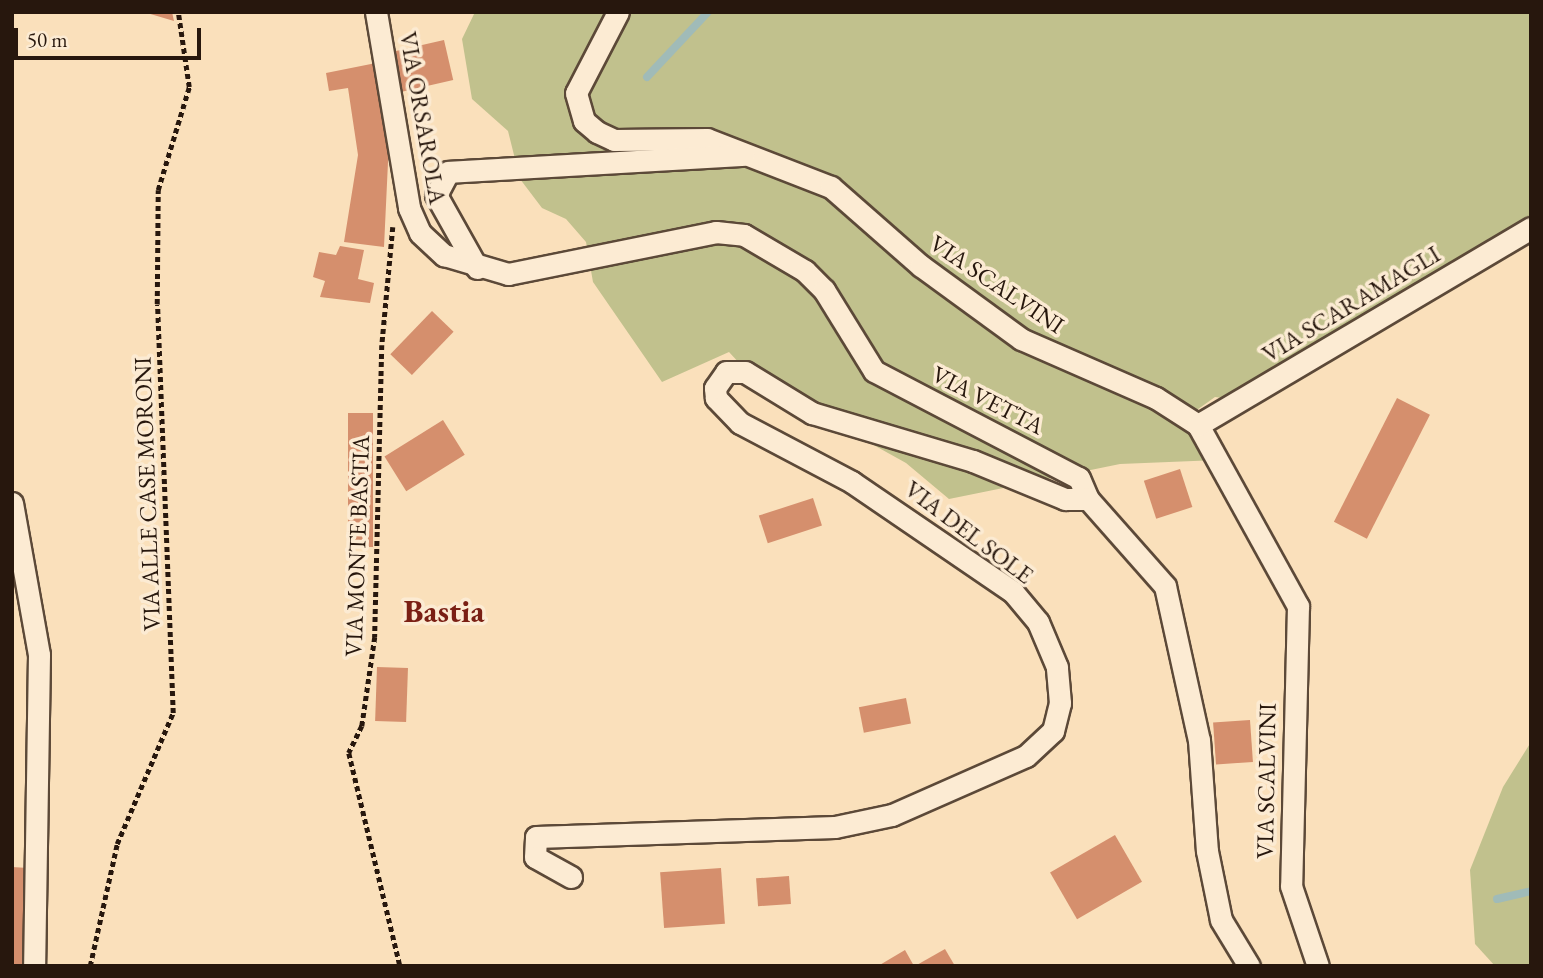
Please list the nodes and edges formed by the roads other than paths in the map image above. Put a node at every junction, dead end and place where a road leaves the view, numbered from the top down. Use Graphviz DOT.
graph roads {
  1 [pos="376,12"];
  2 [pos="618,12"];
  3 [pos="746,155"];
  4 [pos="1531,228"];
  5 [pos="420,233"];
  6 [pos="477,268"];
  7 [pos="1198,425"];
  8 [pos="1088,499"];
  9 [pos="12,503"];
  10 [pos="571,877"];
  11 [pos="34,966"];
  12 [pos="1250,966"];
  13 [pos="1318,966"];
  1 -- 5 [label="street, VIA ORSAROLA"];
  2 -- 3 [label="street"];
  3 -- 6 [label="street, VIA SCALVINI"];
  3 -- 7 [label="street, VIA SCALVINI"];
  4 -- 7 [label="street, VIA SCARAMAGLI"];
  5 -- 6 [label="street, VIA VETTA"];
  6 -- 8 [label="street, VIA VETTA"];
  7 -- 13 [label="street, VIA SCALVINI"];
  8 -- 10 [label="street, VIA DEL SOLE"];
  8 -- 12 [label="street, VIA VETTA"];
  9 -- 11 [label="street"];
}
